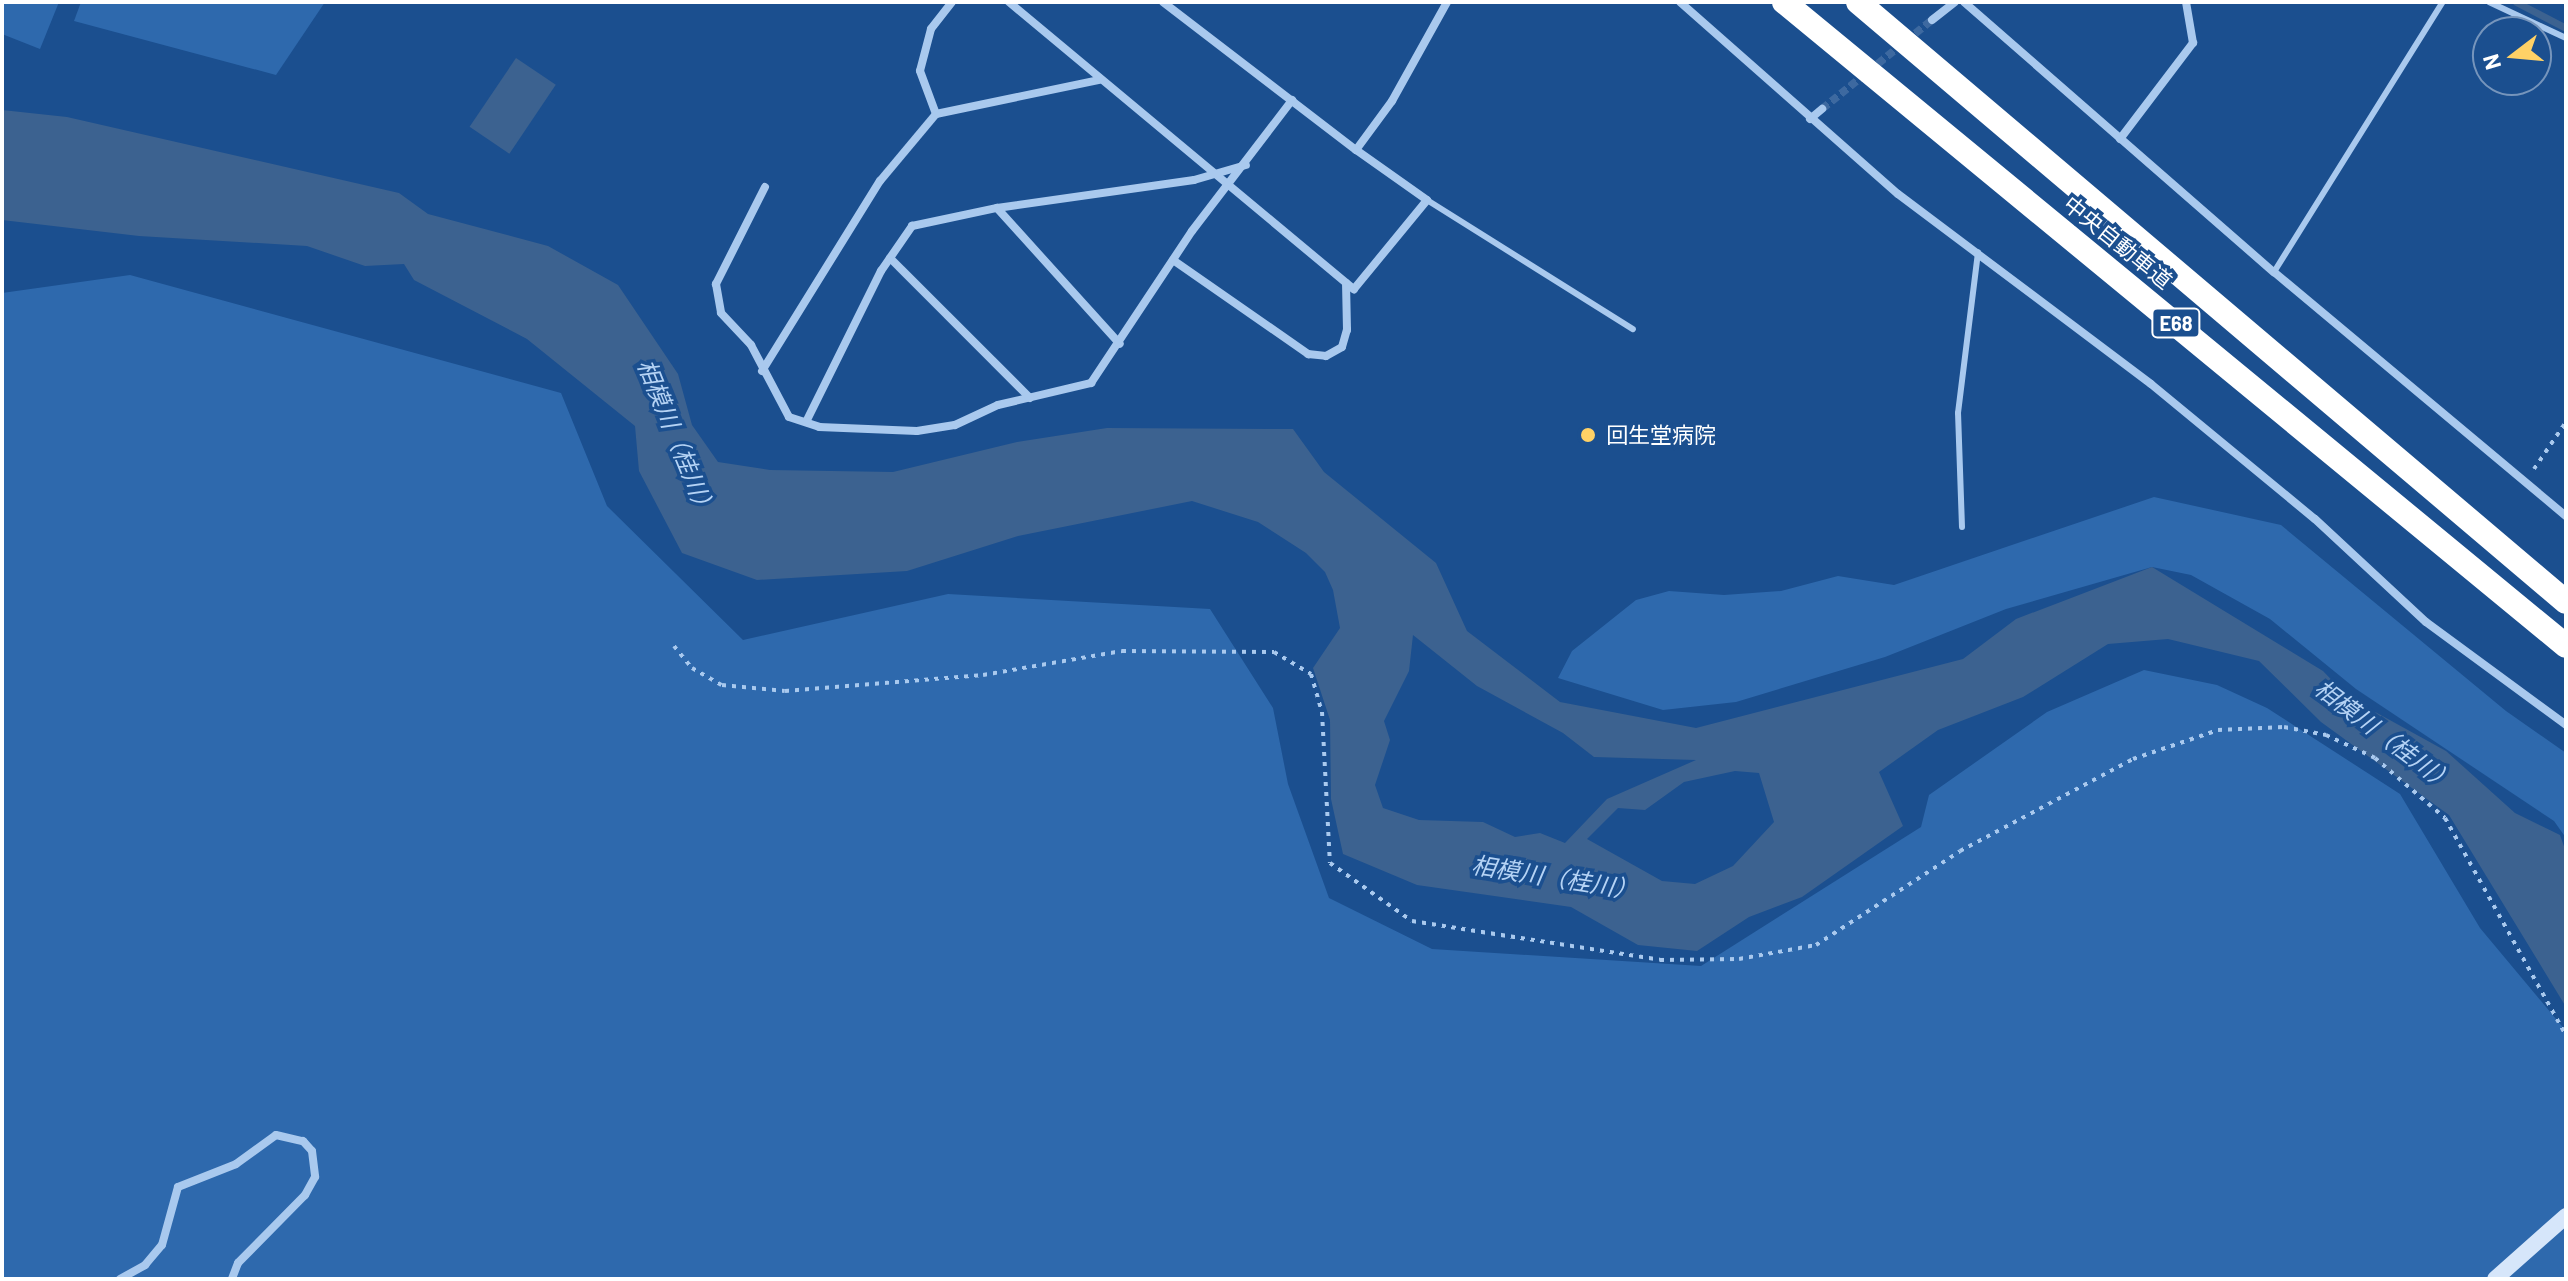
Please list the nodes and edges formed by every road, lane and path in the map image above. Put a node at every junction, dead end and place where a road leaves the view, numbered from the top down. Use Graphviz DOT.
graph roads {
  1 [pos="952,2"];
  2 [pos="1009,2"];
  3 [pos="1163,2"];
  4 [pos="1447,2"];
  5 [pos="1680,2"];
  6 [pos="1784,2"];
  7 [pos="1858,2"];
  8 [pos="1955,2"];
  9 [pos="1964,2"];
  10 [pos="2186,2"];
  11 [pos="2443,2"];
  12 [pos="2489,2"];
  13 [pos="1932,20"];
  14 [pos="2566,38"];
  15 [pos="1099,80"];
  16 [pos="1292,100"];
  17 [pos="1822,109"];
  18 [pos="936,114"];
  19 [pos="1810,119"];
  20 [pos="2120,139"];
  21 [pos="1356,150"];
  22 [pos="1247,165"];
  23 [pos="1215,174"];
  24 [pos="1229,186"];
  25 [pos="765,187"];
  26 [pos="1427,200"];
  27 [pos="997,208"];
  28 [pos="1978,251"];
  29 [pos="890,258"];
  30 [pos="1173,260"];
  31 [pos="2274,272"];
  32 [pos="1346,283"];
  33 [pos="1633,329"];
  34 [pos="1120,344"];
  35 [pos="762,371"];
  36 [pos="1030,398"];
  37 [pos="806,422"];
  38 [pos="2566,422"];
  39 [pos="2525,482"];
  40 [pos="2566,516"];
  41 [pos="1962,527"];
  42 [pos="2566,602"];
  43 [pos="674,646"];
  44 [pos="2566,646"];
  45 [pos="2566,725"];
  46 [pos="2566,1035"];
  47 [pos="2566,1216"];
  48 [pos="120,1279"];
  49 [pos="232,1279"];
  50 [pos="2495,1279"];
  1 -- 18 [label="street"];
  2 -- 15 [label="street"];
  3 -- 16 [label="street"];
  4 -- 21 [label="street"];
  5 -- 19 [label="street"];
  6 -- 44 [label="highway, 中央自動車道 / E68"];
  7 -- 42 [label="highway, 中央自動車道 / E68"];
  8 -- 13 [label="street"];
  9 -- 20 [label="street"];
  10 -- 20 [label="street"];
  11 -- 31 [label="lane"];
  12 -- 14 [label="lane"];
  15 -- 18 [label="street"];
  15 -- 23 [label="street"];
  16 -- 21 [label="street"];
  16 -- 22 [label="street"];
  17 -- 19 [label="street"];
  18 -- 35 [label="street"];
  19 -- 28 [label="street"];
  20 -- 31 [label="street"];
  21 -- 26 [label="street"];
  22 -- 23 [label="street"];
  22 -- 24 [label="street"];
  23 -- 24 [label="street"];
  23 -- 27 [label="street"];
  24 -- 30 [label="street"];
  24 -- 32 [label="street"];
  25 -- 35 [label="street"];
  26 -- 32 [label="street"];
  26 -- 33 [label="lane"];
  27 -- 29 [label="street"];
  27 -- 34 [label="street"];
  28 -- 41 [label="lane"];
  28 -- 45 [label="street"];
  29 -- 36 [label="street"];
  29 -- 37 [label="street"];
  30 -- 32 [label="street"];
  30 -- 34 [label="street"];
  31 -- 39 [label="street"];
  34 -- 36 [label="street"];
  35 -- 37 [label="street"];
  36 -- 37 [label="street"];
  38 -- 39 [label="path"];
  39 -- 40 [label="street"];
  43 -- 46 [label="path"];
  47 -- 50 [label="street"];
  48 -- 49 [label="street"];
}
